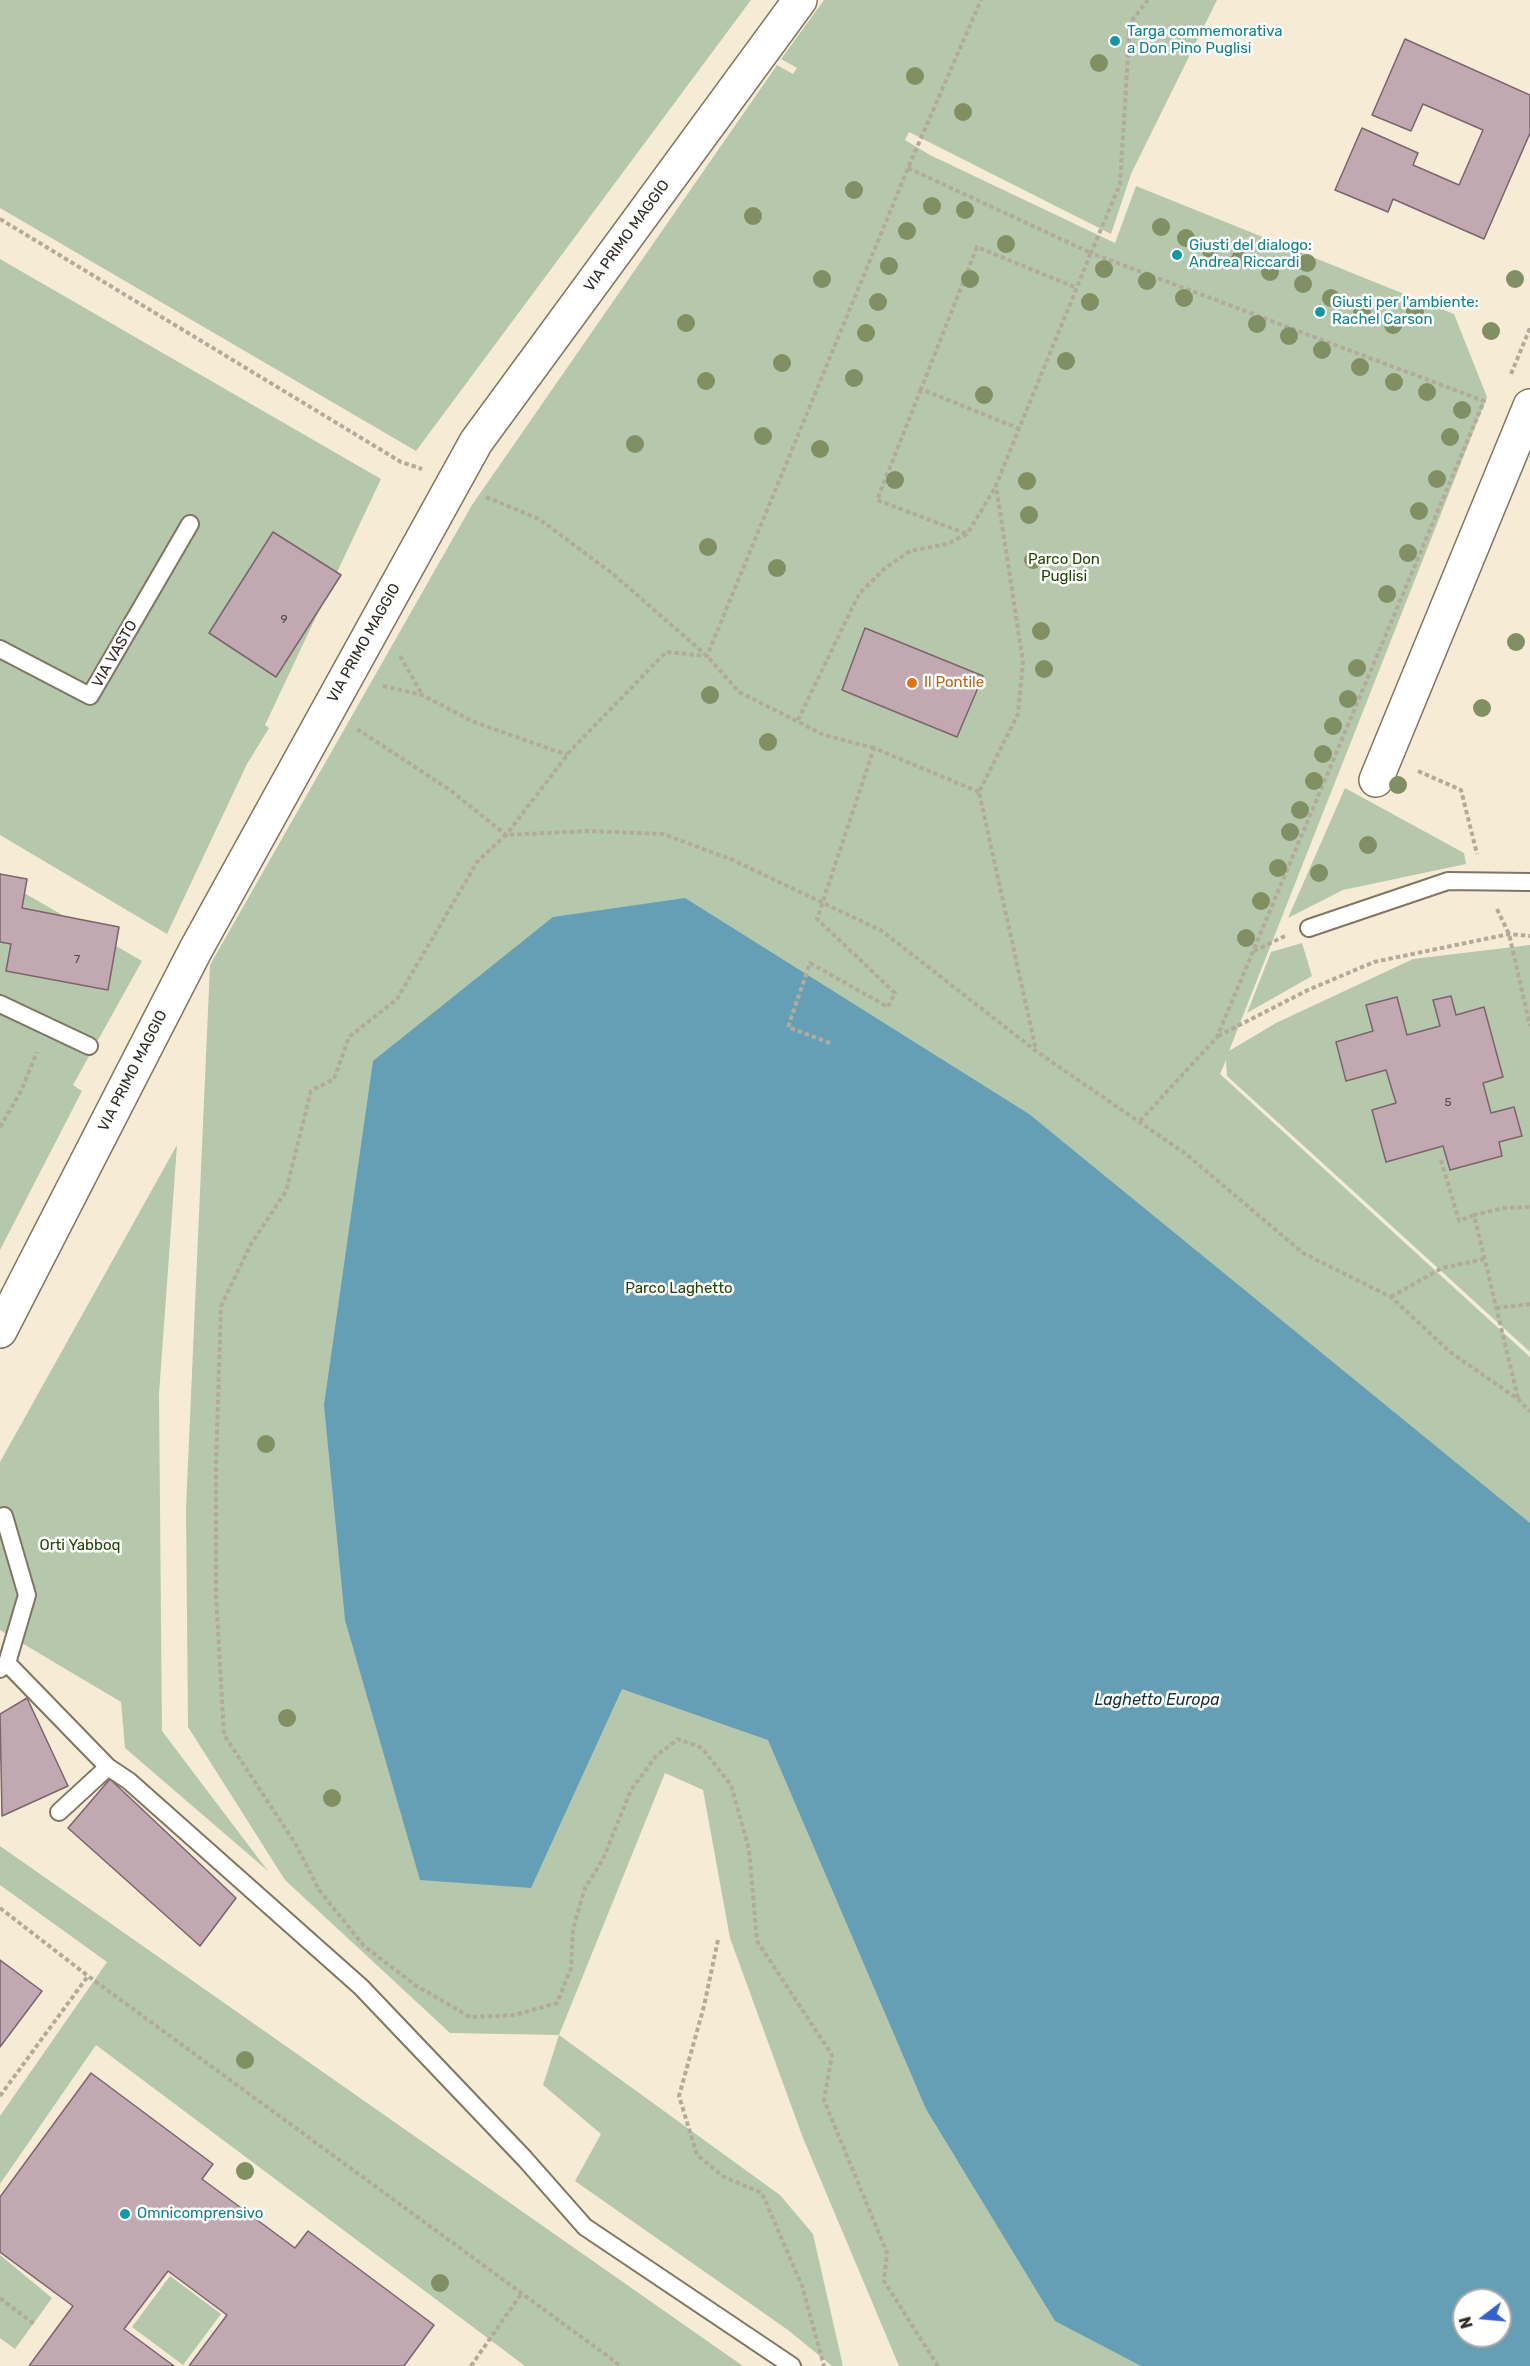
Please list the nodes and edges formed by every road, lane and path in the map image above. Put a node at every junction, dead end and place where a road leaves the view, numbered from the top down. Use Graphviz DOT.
graph roads {
  1 [pos="800,0"];
  2 [pos="981,0"];
  3 [pos="1148,0"];
  4 [pos="908,168"];
  5 [pos="0,219"];
  6 [pos="1091,253"];
  7 [pos="1077,288"];
  8 [pos="921,389"];
  9 [pos="1530,406"];
  10 [pos="1020,429"];
  11 [pos="401,462"];
  12 [pos="996,485"];
  13 [pos="484,496"];
  14 [pos="190,524"];
  15 [pos="967,534"];
  16 [pos="0,649"];
  17 [pos="706,656"];
  18 [pos="345,678"];
  19 [pos="326,712"];
  20 [pos="798,720"];
  21 [pos="1343,738"];
  22 [pos="874,748"];
  23 [pos="567,755"];
  24 [pos="1382,768"];
  25 [pos="979,792"];
  26 [pos="506,835"];
  27 [pos="1484,882"];
  28 [pos="1530,882"];
  29 [pos="821,902"];
  30 [pos="1309,928"];
  31 [pos="1509,934"];
  32 [pos="1530,936"];
  33 [pos="0,1004"];
  34 [pos="1530,1026"];
  35 [pos="48,1027"];
  36 [pos="1216,1037"];
  37 [pos="830,1043"];
  38 [pos="89,1046"];
  39 [pos="1036,1051"];
  40 [pos="1140,1121"];
  41 [pos="0,1127"];
  42 [pos="1441,1160"];
  43 [pos="1530,1207"];
  44 [pos="1474,1215"];
  45 [pos="1484,1259"];
  46 [pos="1391,1297"];
  47 [pos="1530,1304"];
  48 [pos="1497,1308"];
  49 [pos="0,1331"];
  50 [pos="1518,1399"];
  51 [pos="1530,1412"];
  52 [pos="4,1516"];
  53 [pos="4,1666"];
  54 [pos="108,1767"];
  55 [pos="59,1812"];
  56 [pos="0,1908"];
  57 [pos="718,1940"];
  58 [pos="88,1976"];
  59 [pos="0,2096"];
  60 [pos="521,2294"];
  61 [pos="0,2298"];
  62 [pos="34,2324"];
  63 [pos="471,2366"];
  64 [pos="621,2366"];
  65 [pos="792,2366"];
  66 [pos="824,2366"];
  67 [pos="938,2366"];
  1 -- 18 [label="street, VIA PRIMO MAGGIO"];
  2 -- 4 [label="path"];
  3 -- 6 [label="path"];
  4 -- 6 [label="path"];
  4 -- 17 [label="path"];
  5 -- 11 [label="path"];
  6 -- 7 [label="path"];
  6 -- 21 [label="path"];
  7 -- 8 [label="path"];
  7 -- 10 [label="path"];
  8 -- 10 [label="path"];
  8 -- 15 [label="path"];
  9 -- 24 [label="street"];
  10 -- 12 [label="path"];
  12 -- 15 [label="path"];
  12 -- 25 [label="path"];
  13 -- 17 [label="path"];
  14 -- 16 [label="lane, VIA VASTO"];
  15 -- 20 [label="path"];
  17 -- 20 [label="path"];
  17 -- 23 [label="path"];
  18 -- 19 [label="street, VIA PRIMO MAGGIO"];
  18 -- 23 [label="path"];
  19 -- 26 [label="path"];
  19 -- 49 [label="street, VIA PRIMO MAGGIO"];
  20 -- 22 [label="path"];
  21 -- 24 [label="path"];
  21 -- 36 [label="path"];
  22 -- 25 [label="path"];
  22 -- 29 [label="path"];
  23 -- 26 [label="path"];
  24 -- 27 [label="path"];
  25 -- 39 [label="path"];
  26 -- 29 [label="path"];
  26 -- 67 [label="path"];
  27 -- 28 [label="lane"];
  27 -- 30 [label="lane"];
  27 -- 31 [label="path"];
  29 -- 37 [label="path"];
  29 -- 39 [label="path"];
  31 -- 32 [label="path"];
  31 -- 34 [label="path"];
  31 -- 36 [label="path"];
  33 -- 35 [label="lane"];
  35 -- 38 [label="lane"];
  35 -- 41 [label="path"];
  36 -- 40 [label="path"];
  39 -- 40 [label="path"];
  40 -- 46 [label="path"];
  42 -- 44 [label="path"];
  43 -- 44 [label="path"];
  44 -- 45 [label="path"];
  45 -- 46 [label="path"];
  45 -- 48 [label="path"];
  46 -- 50 [label="path"];
  47 -- 48 [label="path"];
  48 -- 50 [label="path"];
  50 -- 51 [label="path"];
  52 -- 53 [label="lane"];
  53 -- 54 [label="lane"];
  54 -- 55 [label="lane"];
  54 -- 65 [label="lane"];
  56 -- 58 [label="path"];
  57 -- 66 [label="path"];
  58 -- 59 [label="path"];
  58 -- 60 [label="path"];
  60 -- 63 [label="path"];
  60 -- 64 [label="path"];
  61 -- 62 [label="path"];
}
